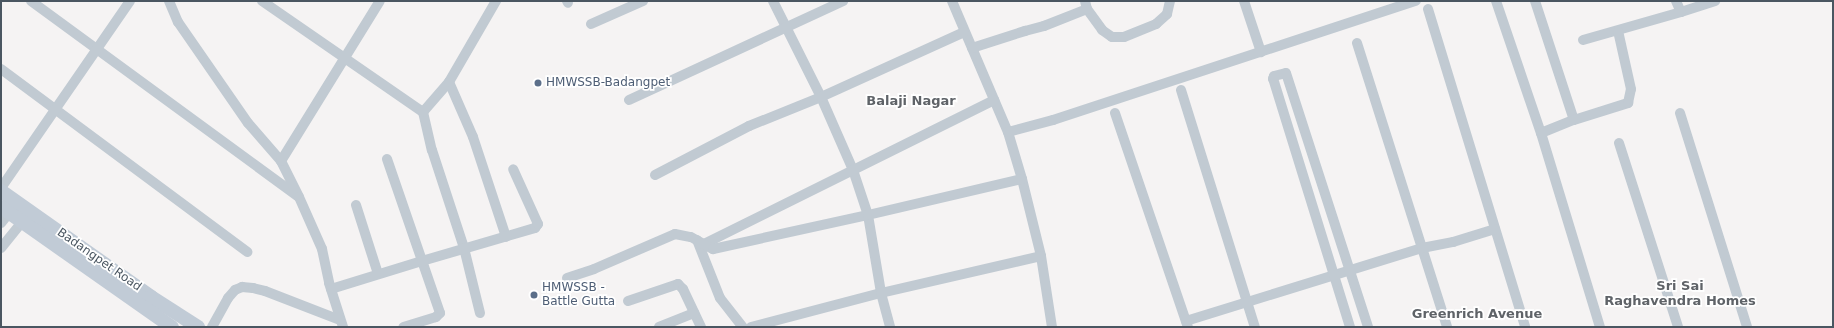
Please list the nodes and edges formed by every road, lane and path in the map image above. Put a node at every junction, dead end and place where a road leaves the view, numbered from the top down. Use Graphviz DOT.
graph roads {
  1 [pos="31,1"];
  2 [pos="130,1"];
  3 [pos="169,1"];
  4 [pos="262,1"];
  5 [pos="380,1"];
  6 [pos="496,1"];
  7 [pos="642,1"];
  8 [pos="774,1"];
  9 [pos="843,1"];
  10 [pos="952,1"];
  11 [pos="1170,1"];
  12 [pos="1244,1"];
  13 [pos="1416,1"];
  14 [pos="1496,1"];
  15 [pos="1535,1"];
  16 [pos="1676,1"];
  17 [pos="1715,1"];
  18 [pos="1086,5"];
  19 [pos="1428,9"];
  20 [pos="1681,12"];
  21 [pos="591,24"];
  22 [pos="786,26"];
  23 [pos="1618,31"];
  24 [pos="964,32"];
  25 [pos="1583,40"];
  26 [pos="1357,43"];
  27 [pos="972,48"];
  28 [pos="96,49"];
  29 [pos="1261,52"];
  30 [pos="344,58"];
  31 [pos="1,69"];
  32 [pos="449,82"];
  33 [pos="1181,90"];
  34 [pos="822,97"];
  35 [pos="629,100"];
  36 [pos="994,100"];
  37 [pos="56,108"];
  38 [pos="424,112"];
  39 [pos="1115,113"];
  40 [pos="1680,113"];
  41 [pos="1574,120"];
  42 [pos="1008,132"];
  43 [pos="1541,134"];
  44 [pos="1619,143"];
  45 [pos="388,159"];
  46 [pos="281,162"];
  47 [pos="513,169"];
  48 [pos="853,170"];
  49 [pos="655,175"];
  50 [pos="1022,179"];
  51 [pos="1,188"];
  52 [pos="1,191"];
  53 [pos="299,197"];
  54 [pos="356,205"];
  55 [pos="4,214"];
  56 [pos="868,215"];
  57 [pos="21,223"];
  58 [pos="1495,229"];
  59 [pos="506,237"];
  60 [pos="700,242"];
  61 [pos="1,248"];
  62 [pos="464,248"];
  63 [pos="1422,248"];
  64 [pos="247,252"];
  65 [pos="1042,256"];
  66 [pos="422,261"];
  67 [pos="1350,271"];
  68 [pos="378,274"];
  69 [pos="1333,275"];
  70 [pos="567,278"];
  71 [pos="331,290"];
  72 [pos="881,293"];
  73 [pos="628,301"];
  74 [pos="1247,302"];
  75 [pos="480,313"];
  76 [pos="694,314"];
  77 [pos="341,323"];
  78 [pos="1187,324"];
  79 [pos="172,327"];
  80 [pos="198,327"];
  81 [pos="212,327"];
  82 [pos="404,327"];
  83 [pos="659,327"];
  84 [pos="701,327"];
  85 [pos="743,327"];
  86 [pos="751,327"];
  87 [pos="890,327"];
  88 [pos="1052,327"];
  89 [pos="1254,327"];
  90 [pos="1350,327"];
  91 [pos="1368,327"];
  92 [pos="1447,327"];
  93 [pos="1525,327"];
  94 [pos="1600,327"];
  95 [pos="1678,327"];
  96 [pos="1748,327"];
  1 -- 28 [label="street"];
  2 -- 28 [label="street"];
  3 -- 46 [label="street"];
  4 -- 30 [label="street"];
  5 -- 30 [label="street"];
  6 -- 32 [label="street"];
  7 -- 21 [label="street"];
  8 -- 22 [label="street"];
  9 -- 22 [label="street"];
  10 -- 24 [label="street"];
  11 -- 18 [label="street"];
  12 -- 29 [label="street"];
  13 -- 29 [label="street"];
  14 -- 43 [label="street"];
  15 -- 41 [label="street"];
  16 -- 20 [label="street"];
  17 -- 20 [label="street"];
  18 -- 27 [label="street"];
  19 -- 58 [label="street"];
  20 -- 23 [label="street"];
  22 -- 34 [label="street"];
  22 -- 35 [label="street"];
  23 -- 25 [label="street"];
  23 -- 41 [label="street"];
  24 -- 27 [label="street"];
  24 -- 34 [label="street"];
  26 -- 63 [label="street"];
  27 -- 36 [label="street"];
  28 -- 37 [label="street"];
  28 -- 53 [label="street"];
  29 -- 42 [label="street"];
  30 -- 38 [label="street"];
  30 -- 46 [label="street"];
  31 -- 37 [label="street"];
  32 -- 38 [label="street"];
  32 -- 59 [label="street"];
  33 -- 74 [label="street"];
  34 -- 48 [label="street"];
  34 -- 49 [label="street"];
  36 -- 42 [label="street"];
  36 -- 48 [label="street"];
  37 -- 51 [label="street"];
  37 -- 64 [label="street"];
  38 -- 62 [label="street"];
  39 -- 78 [label="street"];
  40 -- 96 [label="street"];
  41 -- 43 [label="street"];
  42 -- 50 [label="street"];
  43 -- 94 [label="street"];
  44 -- 95 [label="street"];
  45 -- 66 [label="street"];
  46 -- 53 [label="street"];
  47 -- 59 [label="street"];
  48 -- 56 [label="street"];
  48 -- 60 [label="street"];
  50 -- 56 [label="street"];
  50 -- 65 [label="street"];
  52 -- 80 [label="main road, Badangpet Road"];
  53 -- 71 [label="street"];
  54 -- 68 [label="street"];
  55 -- 57 [label="main road, Badangpet Road"];
  56 -- 60 [label="street"];
  56 -- 72 [label="street"];
  57 -- 61 [label="street"];
  57 -- 79 [label="main road, Badangpet Road"];
  58 -- 63 [label="street"];
  58 -- 93 [label="street"];
  59 -- 62 [label="street"];
  60 -- 70 [label="street"];
  60 -- 85 [label="street"];
  62 -- 66 [label="street"];
  62 -- 75 [label="street"];
  63 -- 67 [label="street"];
  63 -- 92 [label="street"];
  65 -- 72 [label="street"];
  65 -- 88 [label="street"];
  66 -- 68 [label="street"];
  66 -- 82 [label="street"];
  67 -- 69 [label="street"];
  67 -- 69 [label="street"];
  67 -- 91 [label="street"];
  68 -- 71 [label="street"];
  69 -- 74 [label="street"];
  69 -- 90 [label="street"];
  71 -- 77 [label="street"];
  72 -- 86 [label="street"];
  72 -- 87 [label="street"];
  73 -- 76 [label="street"];
  74 -- 78 [label="street"];
  74 -- 89 [label="street"];
  76 -- 83 [label="street"];
  76 -- 84 [label="street"];
  77 -- 81 [label="street"];
}
